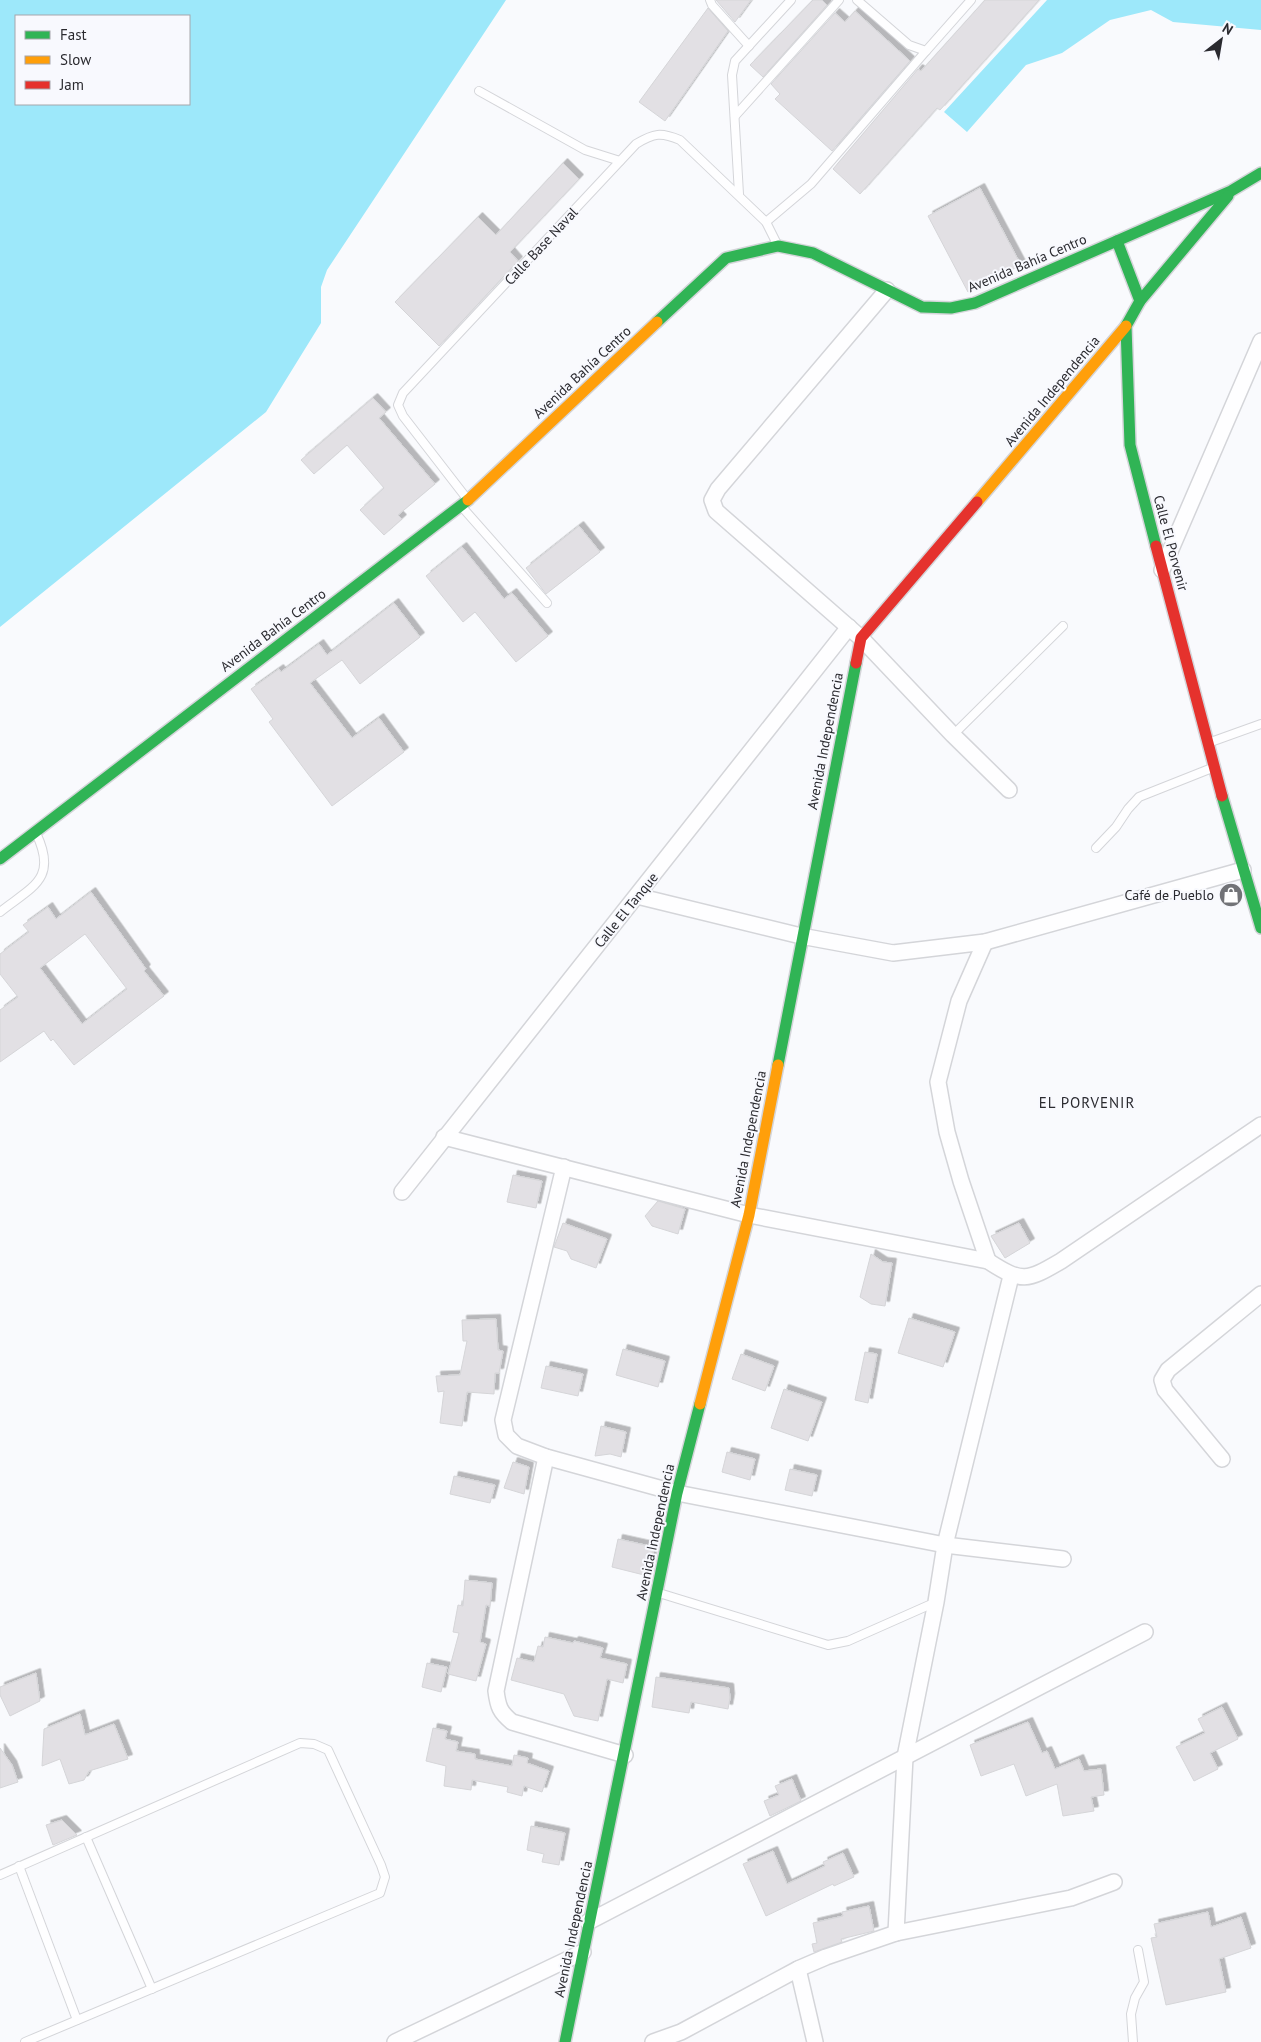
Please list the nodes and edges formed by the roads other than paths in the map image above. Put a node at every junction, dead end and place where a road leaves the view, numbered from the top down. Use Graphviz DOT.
graph roads {
  1 [pos="710,0"];
  2 [pos="791,0"];
  3 [pos="839,0"];
  4 [pos="857,0"];
  5 [pos="971,0"];
  6 [pos="749,46"];
  7 [pos="926,51"];
  8 [pos="479,91"];
  9 [pos="735,116"];
  10 [pos="620,161"];
  11 [pos="1261,173"];
  12 [pos="1231,192"];
  13 [pos="739,194"];
  14 [pos="766,222"];
  15 [pos="1117,241"];
  16 [pos="778,246"];
  17 [pos="887,290"];
  18 [pos="1140,302"];
  19 [pos="1126,326"];
  20 [pos="1259,348"];
  21 [pos="465,503"];
  22 [pos="1162,570"];
  23 [pos="547,603"];
  24 [pos="1063,626"];
  25 [pos="849,628"];
  26 [pos="861,638"];
  27 [pos="1261,724"];
  28 [pos="953,735"];
  29 [pos="1208,743"];
  30 [pos="1214,768"];
  31 [pos="1009,790"];
  32 [pos="35,832"];
  33 [pos="1096,848"];
  34 [pos="0,859"];
  35 [pos="1243,870"];
  36 [pos="638,896"];
  37 [pos="0,912"];
  38 [pos="1261,928"];
  39 [pos="802,936"];
  40 [pos="985,942"];
  41 [pos="1261,1125"];
  42 [pos="444,1137"];
  43 [pos="564,1167"];
  44 [pos="402,1192"];
  45 [pos="748,1215"];
  46 [pos="988,1261"];
  47 [pos="1011,1276"];
  48 [pos="1261,1294"];
  49 [pos="546,1456"];
  50 [pos="1222,1459"];
  51 [pos="677,1493"];
  52 [pos="945,1545"];
  53 [pos="1063,1560"];
  54 [pos="657,1592"];
  55 [pos="936,1602"];
  56 [pos="1145,1632"];
  57 [pos="625,1755"];
  58 [pos="905,1757"];
  59 [pos="86,1837"];
  60 [pos="19,1866"];
  61 [pos="0,1875"];
  62 [pos="1114,1882"];
  63 [pos="588,1922"];
  64 [pos="896,1933"];
  65 [pos="1138,1950"];
  66 [pos="583,1952"];
  67 [pos="798,1969"];
  68 [pos="152,1989"];
  69 [pos="77,2020"];
  70 [pos="25,2042"];
  71 [pos="395,2042"];
  72 [pos="564,2042"];
  73 [pos="653,2042"];
  74 [pos="815,2042"];
  75 [pos="1134,2042"];
  1 -- 6 [label="lane"];
  2 -- 6 [label="lane"];
  3 -- 9 [label="lane"];
  4 -- 7 [label="lane"];
  5 -- 7 [label="lane"];
  6 -- 9 [label="lane"];
  7 -- 14 [label="lane"];
  8 -- 10 [label="lane"];
  9 -- 13 [label="lane"];
  10 -- 13 [label="lane, Calle Base Naval"];
  10 -- 21 [label="lane, Calle Base Naval"];
  11 -- 12 [label="main road, Avenida Bahía Centro"];
  12 -- 15 [label="main road, Avenida Bahía Centro"];
  12 -- 18 [label="main road"];
  13 -- 14 [label="lane, Calle Base Naval"];
  14 -- 16 [label="lane, Calle Base Naval"];
  15 -- 17 [label="main road, Avenida Bahía Centro"];
  15 -- 18 [label="main road"];
  16 -- 17 [label="main road, Avenida Bahía Centro"];
  16 -- 21 [label="main road, Avenida Bahía Centro"];
  17 -- 25 [label="street"];
  18 -- 19 [label="main road"];
  19 -- 22 [label="main road, Calle El Porvenir"];
  19 -- 26 [label="main road, Avenida Independencia"];
  20 -- 22 [label="street"];
  21 -- 23 [label="lane"];
  21 -- 32 [label="main road, Avenida Bahía Centro"];
  22 -- 29 [label="main road, Calle El Porvenir"];
  24 -- 28 [label="lane"];
  25 -- 26 [label="street"];
  25 -- 36 [label="street, Calle El Tanque"];
  26 -- 28 [label="street"];
  26 -- 39 [label="main road, Avenida Independencia"];
  27 -- 29 [label="lane"];
  28 -- 31 [label="street"];
  29 -- 30 [label="main road, Calle El Porvenir"];
  30 -- 33 [label="lane"];
  30 -- 35 [label="main road, Calle El Porvenir"];
  32 -- 34 [label="main road, Avenida Bahía Centro"];
  32 -- 37 [label="lane"];
  35 -- 38 [label="main road, Calle El Porvenir"];
  35 -- 40 [label="street"];
  36 -- 39 [label="street"];
  36 -- 42 [label="street, Calle El Tanque"];
  39 -- 40 [label="street"];
  39 -- 45 [label="main road, Avenida Independencia"];
  40 -- 46 [label="street"];
  41 -- 47 [label="street"];
  42 -- 43 [label="street"];
  42 -- 44 [label="street, Calle El Tanque"];
  43 -- 45 [label="street"];
  43 -- 49 [label="street"];
  45 -- 46 [label="street"];
  45 -- 51 [label="main road, Avenida Independencia"];
  46 -- 47 [label="street"];
  47 -- 52 [label="street"];
  48 -- 50 [label="street"];
  49 -- 51 [label="street"];
  49 -- 57 [label="street"];
  51 -- 52 [label="street"];
  51 -- 54 [label="main road, Avenida Independencia"];
  52 -- 53 [label="street"];
  52 -- 55 [label="street"];
  54 -- 55 [label="lane"];
  54 -- 57 [label="main road, Avenida Independencia"];
  55 -- 58 [label="street"];
  56 -- 58 [label="street"];
  57 -- 63 [label="main road, Avenida Independencia"];
  58 -- 63 [label="street"];
  58 -- 64 [label="street"];
  59 -- 60 [label="lane"];
  59 -- 68 [label="lane"];
  59 -- 68 [label="lane"];
  60 -- 61 [label="lane"];
  60 -- 69 [label="lane"];
  62 -- 64 [label="street"];
  63 -- 66 [label="main road, Avenida Independencia"];
  64 -- 67 [label="street"];
  65 -- 75 [label="lane"];
  66 -- 71 [label="street"];
  66 -- 72 [label="main road, Avenida Independencia"];
  67 -- 73 [label="street"];
  67 -- 74 [label="street"];
  68 -- 69 [label="lane"];
  69 -- 70 [label="lane"];
}
